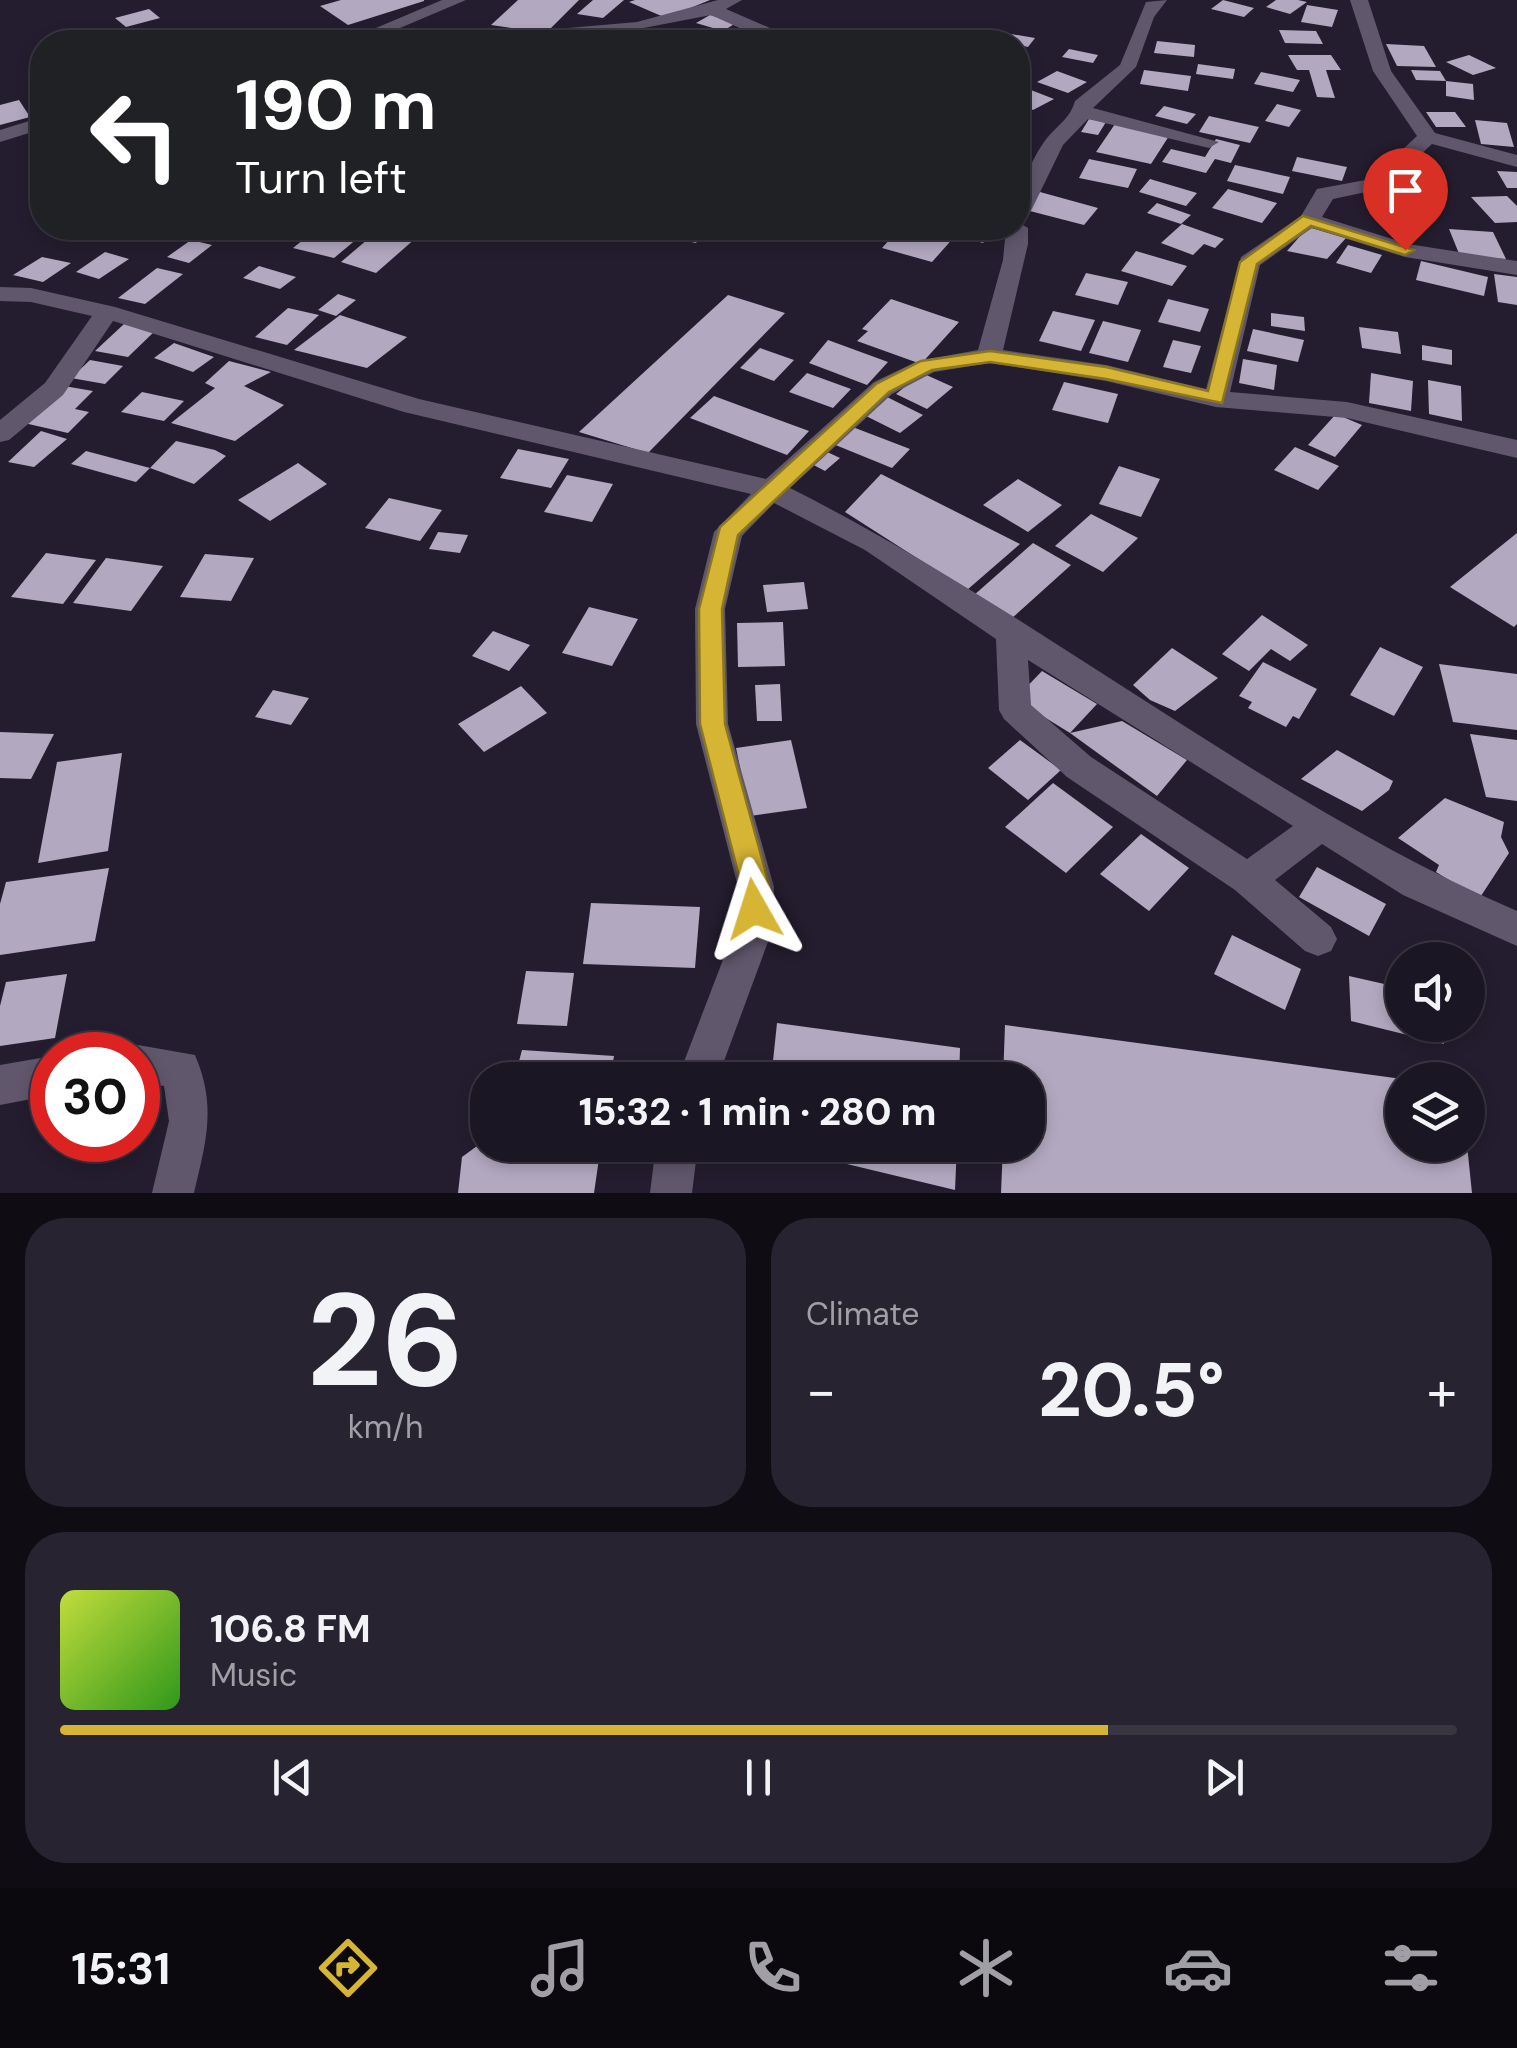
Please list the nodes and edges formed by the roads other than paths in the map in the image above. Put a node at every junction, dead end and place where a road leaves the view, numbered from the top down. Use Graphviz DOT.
graph roads {
  1 [pos="457,0"];
  2 [pos="732,0"];
  3 [pos="1158,0"];
  4 [pos="1359,0"];
  5 [pos="713,10"];
  6 [pos="382,30"];
  7 [pos="610,30"];
  8 [pos="759,30"];
  9 [pos="1084,112"];
  10 [pos="30,127"];
  11 [pos="0,136"];
  12 [pos="1428,138"];
  13 [pos="1209,142"];
  14 [pos="1517,161"];
  15 [pos="1030,191"];
  16 [pos="1309,220"];
  17 [pos="1018,240"];
  18 [pos="1517,268"];
  19 [pos="0,294"];
  20 [pos="107,312"];
  21 [pos="990,356"];
  22 [pos="1216,399"];
  23 [pos="0,434"];
  24 [pos="1517,449"];
  25 [pos="770,489"];
  26 [pos="1010,634"];
  27 [pos="1321,825"];
  28 [pos="1248,879"];
  29 [pos="1517,929"];
  30 [pos="1318,939"];
  31 [pos="704,1062"];
  32 [pos="160,1067"];
  33 [pos="30,1080"];
  34 [pos="0,1085"];
  35 [pos="675,1162"];
  36 [pos="173,1193"];
  37 [pos="671,1193"];
  1 -- 6 [label="street"];
  2 -- 5 [label="street"];
  3 -- 9 [label="street"];
  4 -- 12 [label="street"];
  5 -- 7 [label="street"];
  5 -- 8 [label="street"];
  9 -- 13 [label="street"];
  9 -- 15 [label="street"];
  10 -- 11 [label="street"];
  12 -- 14 [label="street"];
  12 -- 16 [label="street"];
  16 -- 18 [label="street"];
  16 -- 22 [label="street"];
  17 -- 21 [label="street"];
  19 -- 20 [label="street"];
  20 -- 23 [label="street"];
  20 -- 25 [label="street"];
  21 -- 22 [label="street"];
  21 -- 25 [label="street"];
  22 -- 24 [label="street"];
  25 -- 26 [label="street"];
  25 -- 31 [label="street"];
  26 -- 27 [label="street"];
  26 -- 28 [label="street"];
  27 -- 28 [label="street"];
  27 -- 29 [label="street"];
  28 -- 30 [label="street"];
  32 -- 36 [label="street"];
  33 -- 34 [label="street"];
  35 -- 37 [label="street"];
}
